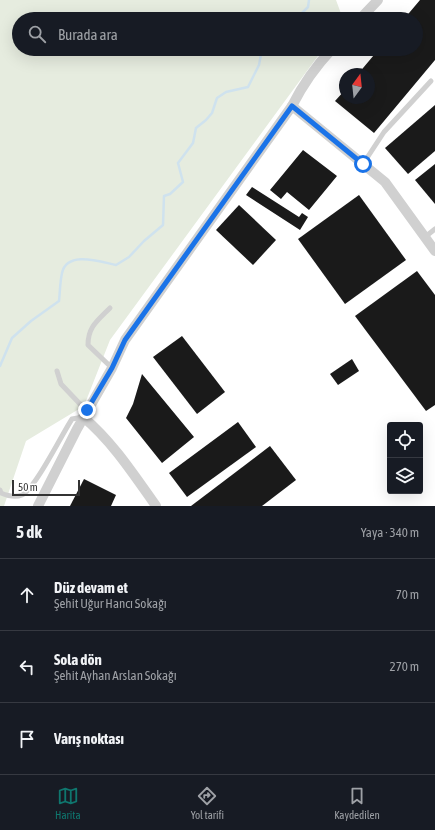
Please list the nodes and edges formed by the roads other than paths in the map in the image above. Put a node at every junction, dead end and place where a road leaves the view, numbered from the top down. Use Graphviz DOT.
graph roads {
  1 [pos="378,0"];
  2 [pos="367,12"];
  3 [pos="326,56"];
  4 [pos="431,81"];
  5 [pos="292,106"];
  6 [pos="363,164"];
  7 [pos="435,229"];
  8 [pos="425,237"];
  9 [pos="435,251"];
  10 [pos="110,308"];
  11 [pos="112,368"];
  12 [pos="58,371"];
  13 [pos="85,414"];
  14 [pos="0,490"];
  15 [pos="38,506"];
  16 [pos="156,506"];
  1 -- 2 [label="street"];
  3 -- 5 [label="street"];
  4 -- 6 [label="lane"];
  5 -- 6 [label="street"];
  5 -- 11 [label="street"];
  6 -- 8 [label="street"];
  7 -- 8 [label="lane"];
  8 -- 9 [label="street"];
  10 -- 11 [label="lane"];
  11 -- 13 [label="street"];
  12 -- 13 [label="lane"];
  13 -- 14 [label="lane"];
  13 -- 15 [label="street"];
  13 -- 16 [label="street"];
}
